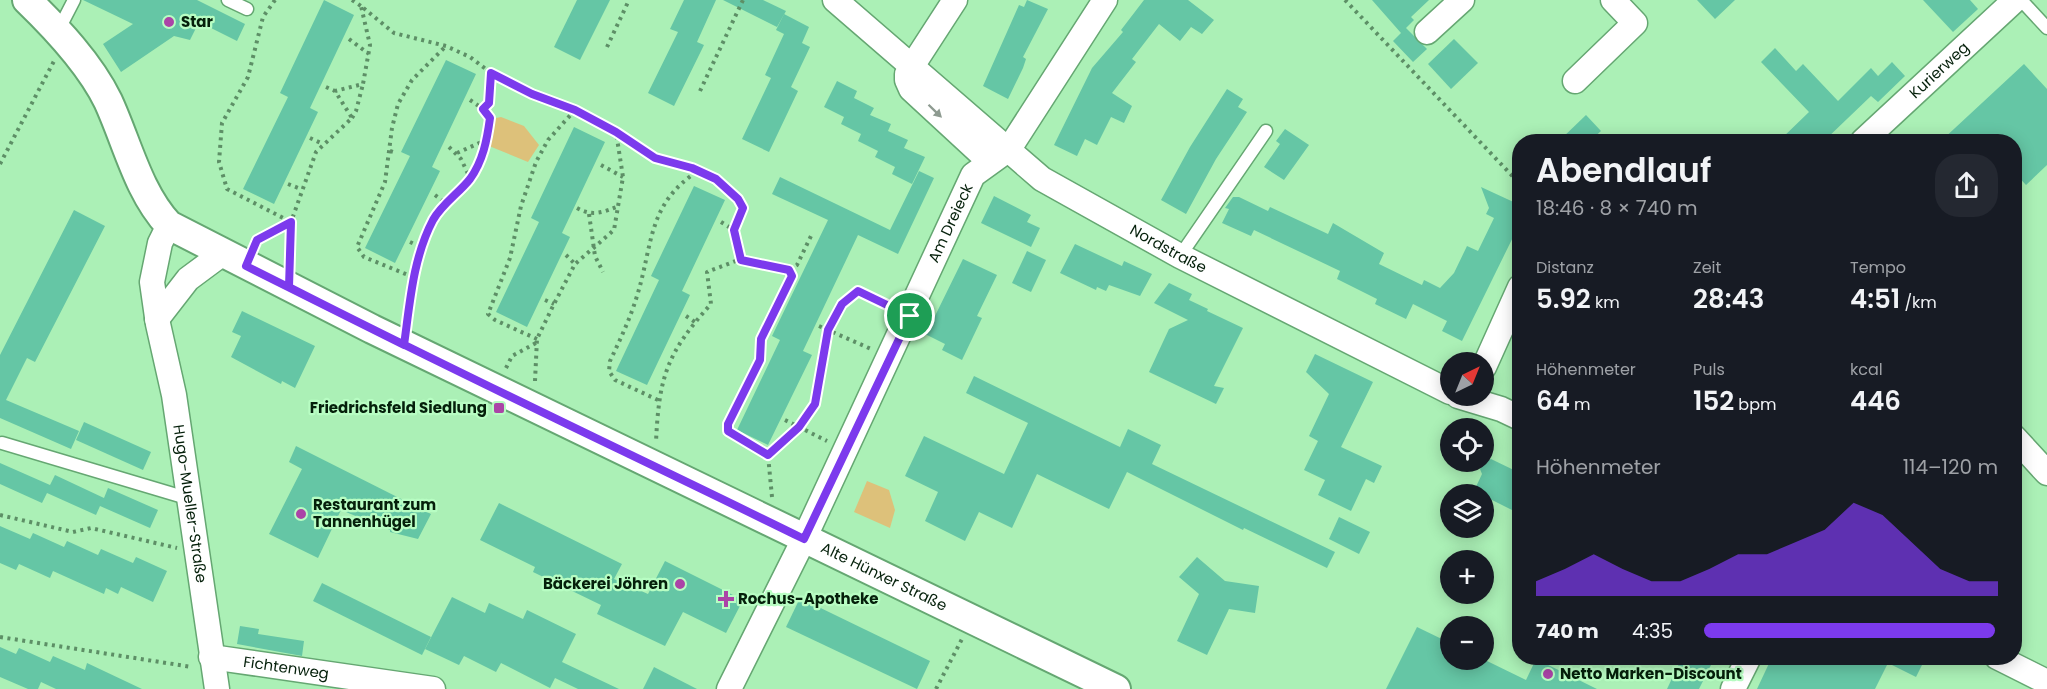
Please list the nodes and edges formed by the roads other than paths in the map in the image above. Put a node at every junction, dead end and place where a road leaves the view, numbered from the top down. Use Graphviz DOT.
graph roads {
  1 [pos="27,0"];
  2 [pos="74,0"];
  3 [pos="228,0"];
  4 [pos="835,0"];
  5 [pos="955,0"];
  6 [pos="1105,0"];
  7 [pos="1462,0"];
  8 [pos="1613,0"];
  9 [pos="2015,0"];
  10 [pos="2020,0"];
  11 [pos="247,9"];
  12 [pos="2047,28"];
  13 [pos="1427,32"];
  14 [pos="61,36"];
  15 [pos="912,66"];
  16 [pos="1575,81"];
  17 [pos="1266,131"];
  18 [pos="1871,134"];
  19 [pos="999,155"];
  20 [pos="170,225"];
  21 [pos="1180,256"];
  22 [pos="235,260"];
  23 [pos="1512,305"];
  24 [pos="157,320"];
  25 [pos="1491,352"];
  26 [pos="1440,385"];
  27 [pos="1492,406"];
  28 [pos="1512,414"];
  29 [pos="2,443"];
  30 [pos="2022,446"];
  31 [pos="2047,473"];
  32 [pos="190,499"];
  33 [pos="804,539"];
  34 [pos="1745,665"];
  35 [pos="2013,665"];
  36 [pos="214,672"];
  37 [pos="2047,682"];
  38 [pos="433,689"];
  39 [pos="729,689"];
  40 [pos="1116,689"];
  41 [pos="1733,689"];
  1 -- 14 [label="street"];
  2 -- 14 [label="lane"];
  3 -- 11 [label="lane"];
  4 -- 15 [label="street, Nordstraße"];
  5 -- 15 [label="street"];
  6 -- 19 [label="street, Am Dreieck"];
  7 -- 13 [label="street"];
  8 -- 16 [label="street"];
  9 -- 18 [label="street, Kurierweg"];
  10 -- 12 [label="lane"];
  14 -- 20 [label="street"];
  15 -- 19 [label="street, Nordstraße"];
  17 -- 21 [label="lane"];
  19 -- 21 [label="street, Nordstraße"];
  19 -- 33 [label="street, Am Dreieck"];
  20 -- 22 [label="street, Alte Hünxer Straße"];
  20 -- 24 [label="street, Hugo-Mueller-Straße"];
  21 -- 26 [label="street, Nordstraße"];
  22 -- 24 [label="street"];
  22 -- 33 [label="street, Alte Hünxer Straße"];
  23 -- 25 [label="street"];
  24 -- 32 [label="street, Hugo-Mueller-Straße"];
  27 -- 28 [label="street"];
  29 -- 32 [label="lane"];
  30 -- 31 [label="street"];
  32 -- 36 [label="street, Hugo-Mueller-Straße"];
  33 -- 39 [label="street, Am Dreieck"];
  33 -- 40 [label="street, Alte Hünxer Straße"];
  34 -- 41 [label="street"];
  35 -- 37 [label="street"];
  36 -- 38 [label="street, Fichtenweg"];
}
